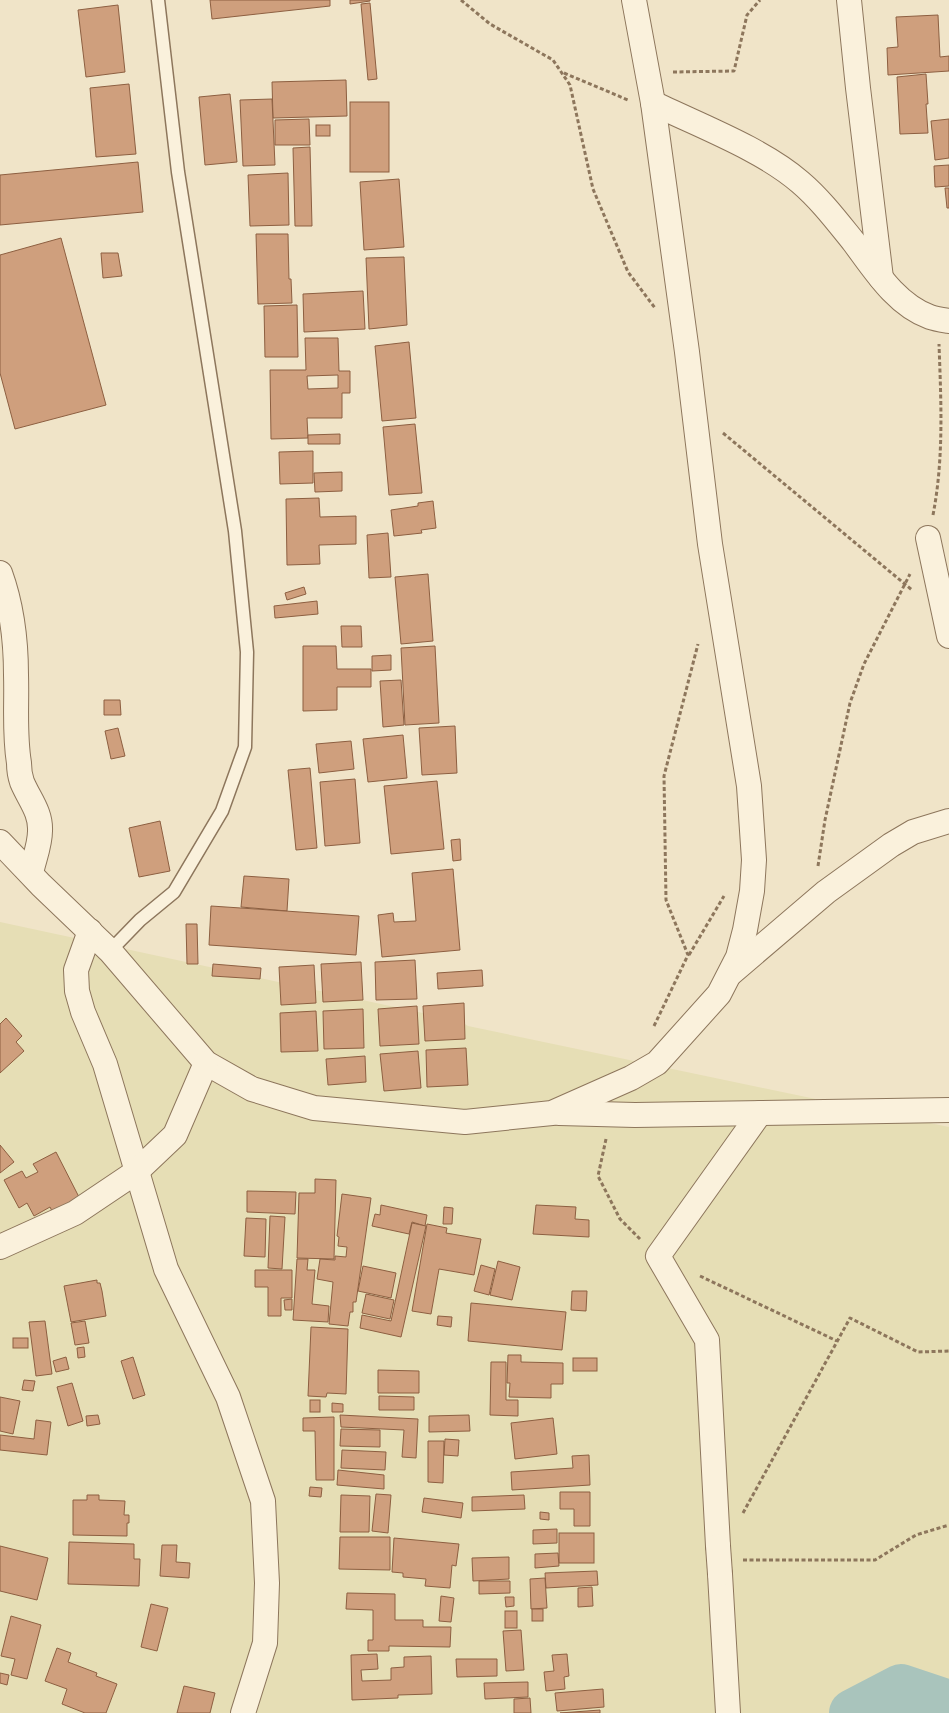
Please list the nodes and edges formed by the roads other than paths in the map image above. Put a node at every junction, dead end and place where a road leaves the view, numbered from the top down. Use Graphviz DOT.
graph roads {
  1 [pos="158,0"];
  2 [pos="634,0"];
  3 [pos="850,0"];
  4 [pos="644,103"];
  5 [pos="881,280"];
  6 [pos="943,320"];
  7 [pos="928,538"];
  8 [pos="0,573"];
  9 [pos="949,636"];
  10 [pos="949,821"];
  11 [pos="0,842"];
  12 [pos="31,873"];
  13 [pos="90,931"];
  14 [pos="110,951"];
  15 [pos="728,975"];
  16 [pos="206,1062"];
  17 [pos="949,1110"];
  18 [pos="552,1113"];
  19 [pos="760,1113"];
  20 [pos="136,1172"];
  21 [pos="0,1247"];
  22 [pos="242,1713"];
  23 [pos="728,1713"];
  1 -- 14 [label="lane"];
  2 -- 4 [label="street"];
  3 -- 5 [label="street"];
  4 -- 5 [label="street"];
  4 -- 15 [label="street"];
  5 -- 6 [label="street"];
  7 -- 9 [label="street"];
  8 -- 12 [label="street"];
  10 -- 15 [label="street"];
  11 -- 12 [label="street"];
  12 -- 13 [label="street"];
  13 -- 14 [label="street"];
  13 -- 20 [label="street"];
  14 -- 16 [label="street"];
  15 -- 18 [label="street"];
  16 -- 18 [label="street"];
  16 -- 20 [label="street"];
  17 -- 19 [label="street"];
  18 -- 19 [label="street"];
  19 -- 23 [label="street"];
  20 -- 21 [label="street"];
  20 -- 22 [label="street"];
}
